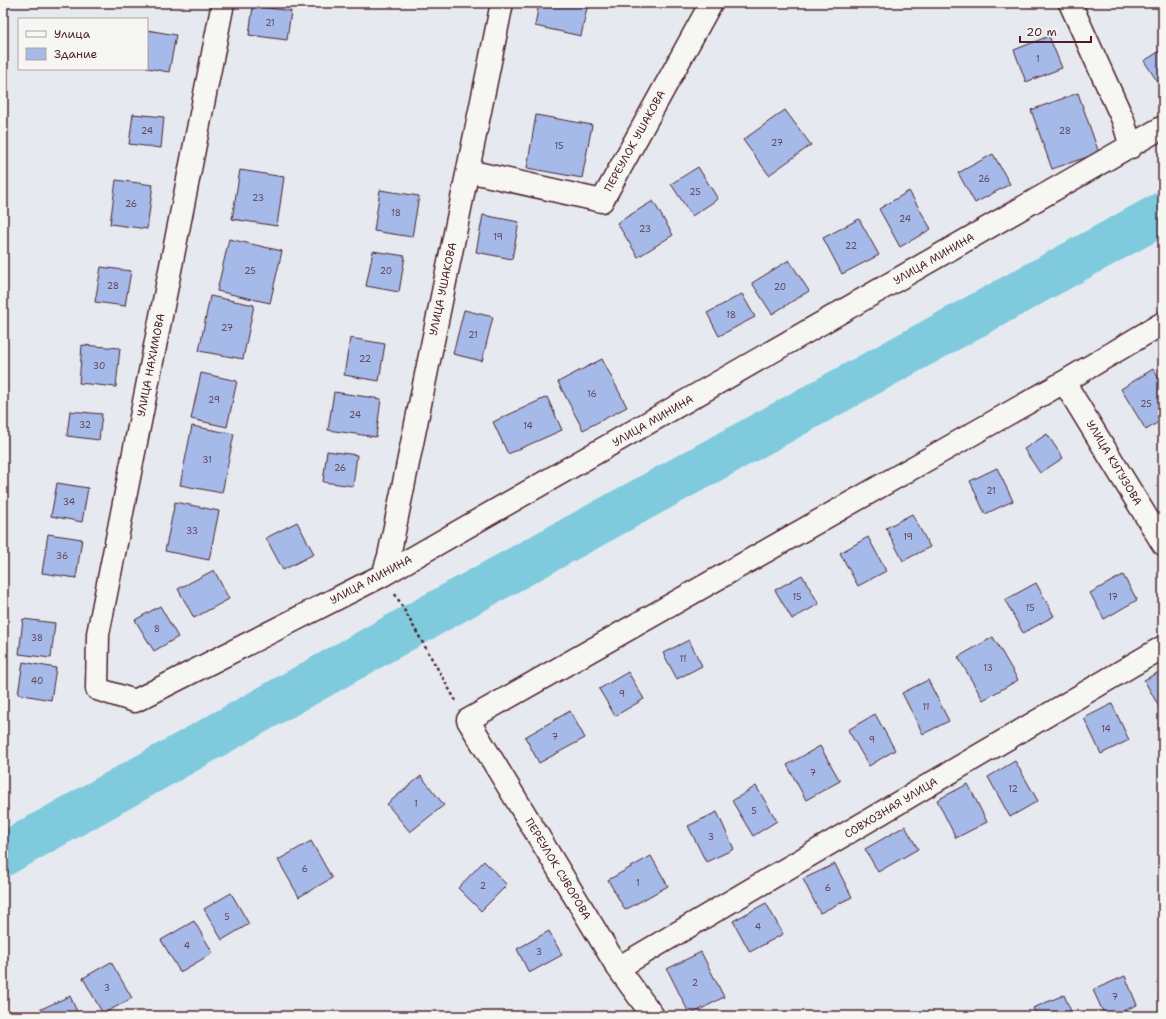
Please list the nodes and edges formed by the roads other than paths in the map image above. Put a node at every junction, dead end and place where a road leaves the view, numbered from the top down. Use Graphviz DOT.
graph roads {
  1 [pos="223,3"];
  2 [pos="502,3"];
  3 [pos="711,3"];
  4 [pos="1070,3"];
  5 [pos="1163,127"];
  6 [pos="1131,147"];
  7 [pos="468,171"];
  8 [pos="1163,323"];
  9 [pos="1064,382"];
  10 [pos="1163,544"];
  11 [pos="383,575"];
  12 [pos="1163,647"];
  13 [pos="135,701"];
  14 [pos="618,968"];
  15 [pos="652,1016"];
  1 -- 13 [label="street, УЛИЦА НАХИМОВА"];
  2 -- 7 [label="street, УЛИЦА УШАКОВА"];
  3 -- 7 [label="street, ПЕРЕУЛОК УШАКОВА"];
  4 -- 6 [label="street"];
  5 -- 6 [label="street, УЛИЦА МИНИНА"];
  6 -- 11 [label="street, УЛИЦА МИНИНА"];
  7 -- 11 [label="street, УЛИЦА УШАКОВА"];
  8 -- 9 [label="street"];
  9 -- 10 [label="street, УЛИЦА КУТУЗОВА"];
  9 -- 14 [label="street, ПЕРЕУЛОК СУВОРОВА"];
  11 -- 13 [label="street, УЛИЦА МИНИНА"];
  12 -- 14 [label="street, СОВХОЗНАЯ УЛИЦА"];
  14 -- 15 [label="street, ПЕРЕУЛОК СУВОРОВА"];
}
